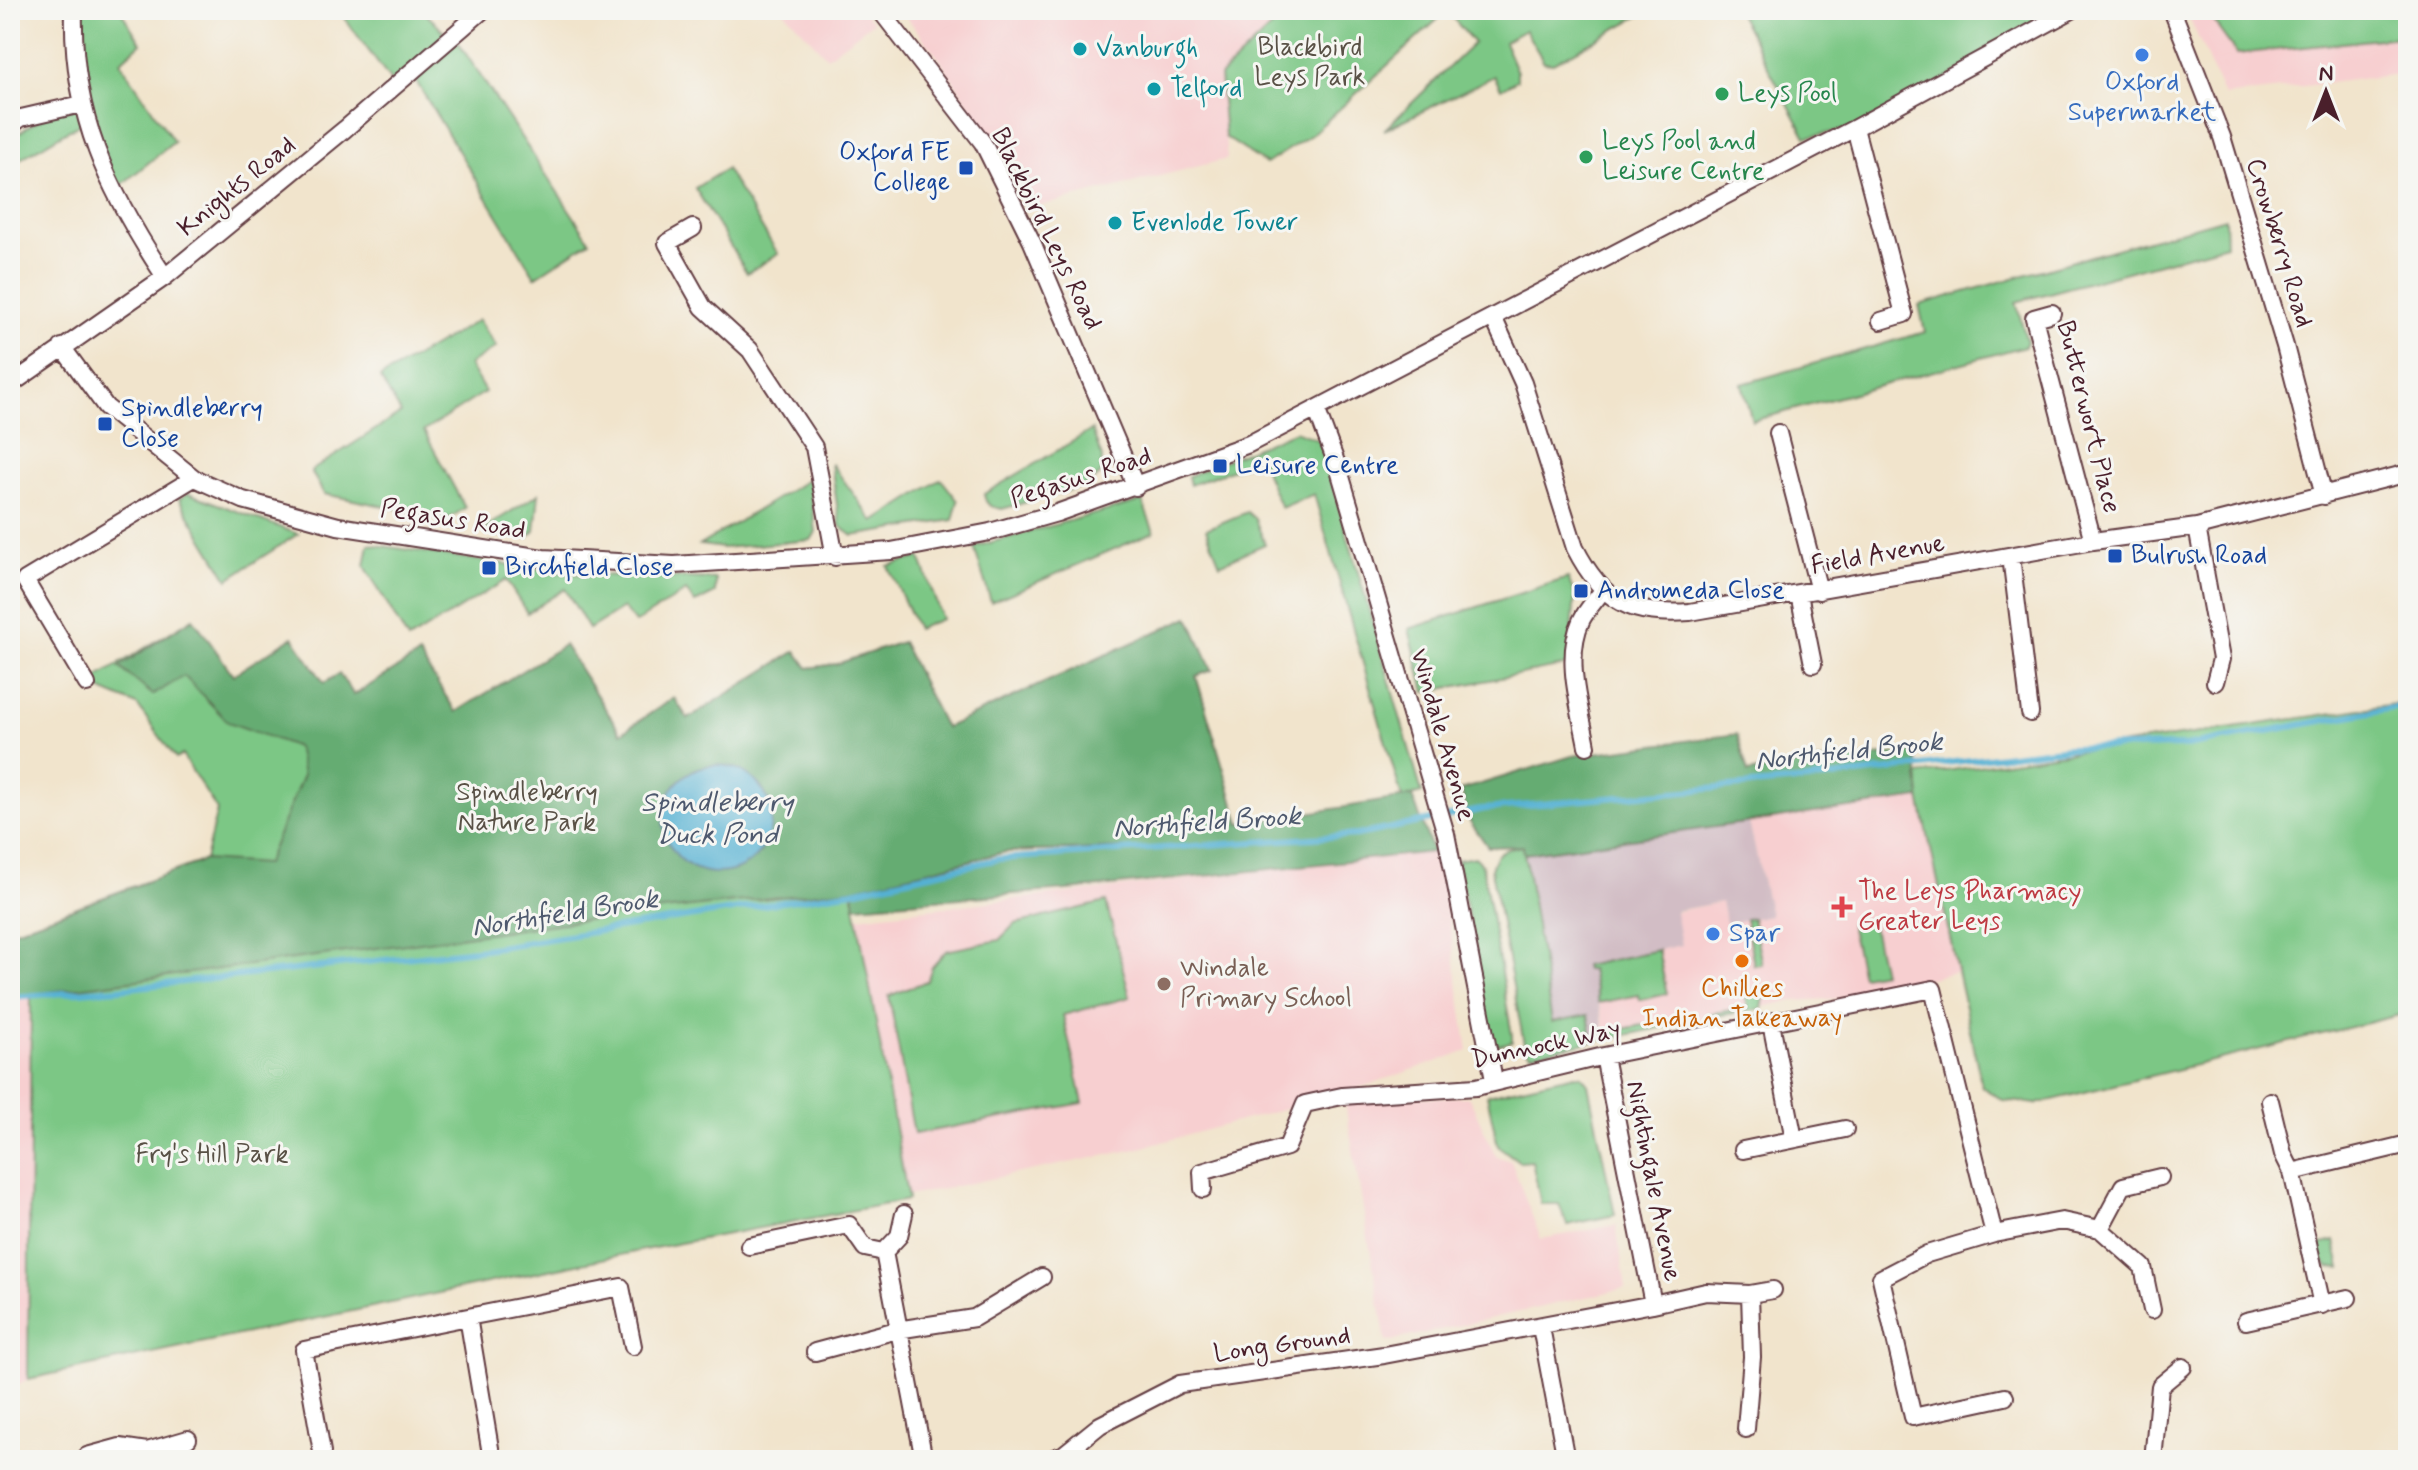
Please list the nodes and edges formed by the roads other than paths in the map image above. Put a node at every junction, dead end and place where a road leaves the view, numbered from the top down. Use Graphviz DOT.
graph roads {
  1 [pos="74,10"];
  2 [pos="483,10"];
  3 [pos="880,10"];
  4 [pos="2072,10"];
  5 [pos="2172,10"];
  6 [pos="82,104"];
  7 [pos="10,126"];
  8 [pos="1855,128"];
  9 [pos="693,228"];
  10 [pos="165,277"];
  11 [pos="2052,313"];
  12 [pos="1493,317"];
  13 [pos="1881,321"];
  14 [pos="62,347"];
  15 [pos="10,385"];
  16 [pos="1317,411"];
  17 [pos="1778,433"];
  18 [pos="2408,473"];
  19 [pos="194,478"];
  20 [pos="1136,487"];
  21 [pos="2324,496"];
  22 [pos="2197,527"];
  23 [pos="2093,541"];
  24 [pos="2011,556"];
  25 [pos="835,557"];
  26 [pos="1603,590"];
  27 [pos="1819,591"];
  28 [pos="1799,594"];
  29 [pos="1813,664"];
  30 [pos="2215,682"];
  31 [pos="87,684"];
  32 [pos="2030,713"];
  33 [pos="1587,746"];
  34 [pos="1771,1023"];
  35 [pos="1604,1056"];
  36 [pos="1494,1080"];
  37 [pos="2270,1101"];
  38 [pos="1845,1129"];
  39 [pos="1794,1139"];
  40 [pos="2408,1144"];
  41 [pos="1743,1150"];
  42 [pos="2292,1172"];
  43 [pos="2160,1177"];
  44 [pos="1203,1189"];
  45 [pos="904,1214"];
  46 [pos="2100,1229"];
  47 [pos="1994,1234"];
  48 [pos="749,1246"];
  49 [pos="884,1252"];
  50 [pos="1042,1277"];
  51 [pos="1773,1290"];
  52 [pos="1750,1294"];
  53 [pos="2348,1298"];
  54 [pos="1653,1304"];
  55 [pos="2322,1305"];
  56 [pos="2152,1310"];
  57 [pos="468,1317"];
  58 [pos="2246,1321"];
  59 [pos="1541,1327"];
  60 [pos="897,1330"];
  61 [pos="633,1346"];
  62 [pos="815,1352"];
  63 [pos="2183,1367"];
  64 [pos="2005,1397"];
  65 [pos="1746,1429"];
  66 [pos="188,1439"];
  67 [pos="322,1452"];
  68 [pos="148,1455"];
  69 [pos="87,1456"];
  70 [pos="1061,1458"];
  71 [pos="492,1460"];
  72 [pos="924,1460"];
  73 [pos="1566,1460"];
  74 [pos="2153,1460"];
  1 -- 6 [label="street"];
  2 -- 10 [label="street, Knights Road"];
  3 -- 20 [label="street, Blackbird Leys Road"];
  4 -- 8 [label="street, Pegasus Road"];
  5 -- 21 [label="street, Crowberry Road"];
  6 -- 7 [label="street"];
  6 -- 10 [label="street"];
  8 -- 12 [label="street, Pegasus Road"];
  8 -- 13 [label="street"];
  9 -- 25 [label="street"];
  10 -- 14 [label="street, Knights Road"];
  11 -- 23 [label="street, Butterwort Place"];
  12 -- 16 [label="street, Pegasus Road"];
  12 -- 26 [label="street, Field Avenue"];
  14 -- 15 [label="street, Knights Road"];
  14 -- 19 [label="street, Pegasus Road"];
  16 -- 20 [label="street, Pegasus Road"];
  16 -- 36 [label="street, Windale Avenue"];
  17 -- 27 [label="street"];
  18 -- 21 [label="street, Field Avenue"];
  19 -- 25 [label="street, Pegasus Road"];
  19 -- 31 [label="street"];
  20 -- 25 [label="street, Pegasus Road"];
  21 -- 22 [label="street, Field Avenue"];
  22 -- 23 [label="street, Field Avenue"];
  22 -- 30 [label="street"];
  23 -- 24 [label="street, Field Avenue"];
  24 -- 27 [label="street, Field Avenue"];
  24 -- 32 [label="street"];
  26 -- 28 [label="street, Field Avenue"];
  26 -- 33 [label="street"];
  27 -- 28 [label="street, Field Avenue"];
  28 -- 29 [label="street"];
  34 -- 35 [label="street, Dunnock Way"];
  34 -- 39 [label="street"];
  34 -- 47 [label="street, Dunnock Way"];
  35 -- 36 [label="street, Dunnock Way"];
  35 -- 54 [label="street, Nightingale Avenue"];
  36 -- 44 [label="street, Dunnock Way"];
  37 -- 42 [label="street"];
  38 -- 39 [label="street"];
  39 -- 41 [label="street"];
  40 -- 42 [label="street"];
  42 -- 55 [label="street"];
  43 -- 46 [label="street"];
  45 -- 49 [label="street"];
  46 -- 47 [label="street"];
  46 -- 56 [label="street"];
  47 -- 64 [label="street"];
  48 -- 49 [label="street"];
  49 -- 60 [label="street"];
  50 -- 60 [label="street"];
  51 -- 52 [label="street"];
  52 -- 54 [label="street"];
  52 -- 65 [label="street"];
  53 -- 55 [label="street"];
  54 -- 59 [label="street, Nightingale Avenue"];
  55 -- 58 [label="street"];
  57 -- 61 [label="street"];
  57 -- 67 [label="street"];
  57 -- 71 [label="street"];
  59 -- 70 [label="street, Long Ground"];
  59 -- 73 [label="street"];
  60 -- 62 [label="street"];
  60 -- 72 [label="street"];
  63 -- 74 [label="street"];
  66 -- 68 [label="street"];
  68 -- 69 [label="street"];
}
